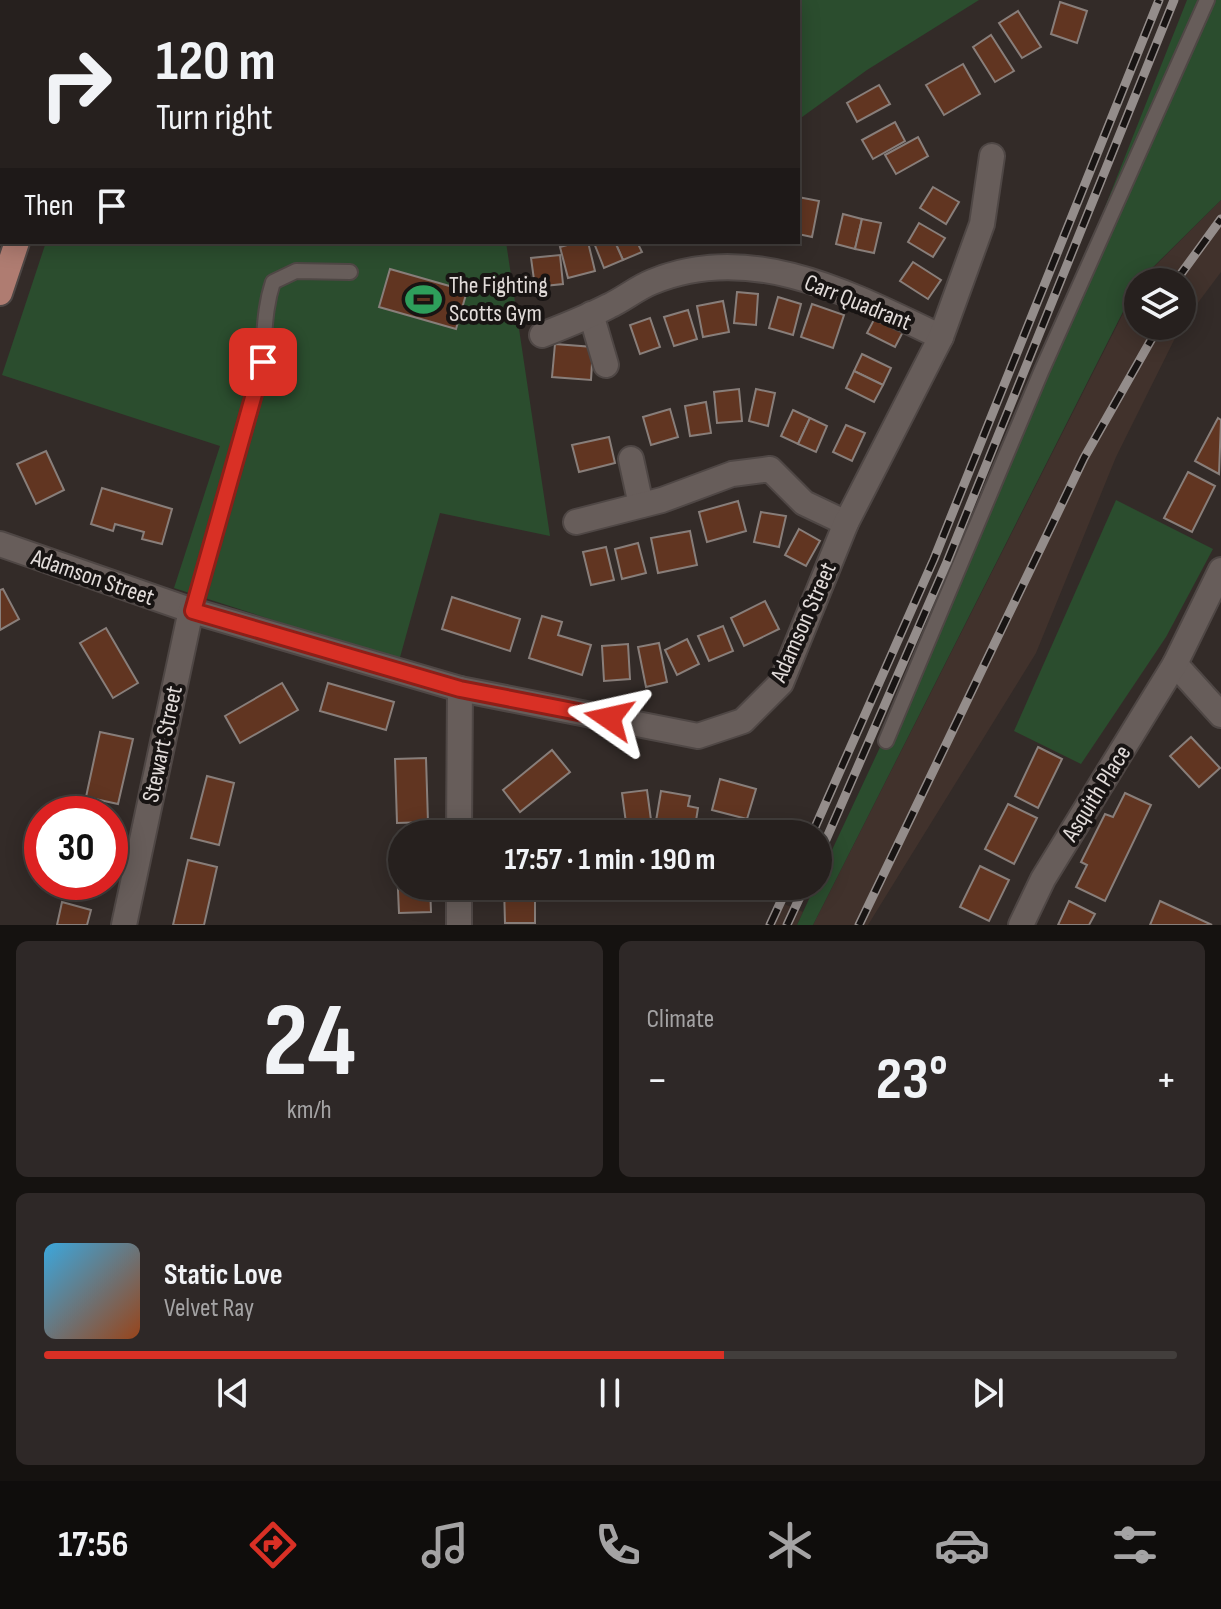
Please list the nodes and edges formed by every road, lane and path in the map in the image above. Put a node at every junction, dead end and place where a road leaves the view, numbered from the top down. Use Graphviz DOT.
graph roads {
  1 [pos="1207,0"];
  2 [pos="992,156"];
  3 [pos="16,244"];
  4 [pos="350,272"];
  5 [pos="0,293"];
  6 [pos="591,314"];
  7 [pos="542,335"];
  8 [pos="941,337"];
  9 [pos="606,365"];
  10 [pos="631,459"];
  11 [pos="641,505"];
  12 [pos="576,522"];
  13 [pos="846,523"];
  14 [pos="0,544"];
  15 [pos="1221,570"];
  16 [pos="192,610"];
  17 [pos="1175,664"];
  18 [pos="460,689"];
  19 [pos="1221,715"];
  20 [pos="886,741"];
  21 [pos="459,820"];
  22 [pos="459,900"];
  23 [pos="124,925"];
  24 [pos="459,925"];
  25 [pos="1021,925"];
  1 -- 20 [label="lane"];
  2 -- 8 [label="street, Adamson Street"];
  3 -- 5 [label="main road"];
  4 -- 16 [label="lane"];
  6 -- 7 [label="street, Carr Quadrant"];
  6 -- 8 [label="street, Carr Quadrant"];
  6 -- 9 [label="street"];
  8 -- 13 [label="street, Adamson Street"];
  10 -- 11 [label="street"];
  11 -- 12 [label="street"];
  11 -- 13 [label="street"];
  13 -- 18 [label="street, Adamson Street"];
  14 -- 16 [label="street, Adamson Street"];
  15 -- 17 [label="street, Asquith Place"];
  16 -- 18 [label="street, Adamson Street"];
  16 -- 23 [label="street, Stewart Street"];
  17 -- 19 [label="street"];
  17 -- 25 [label="street, Asquith Place"];
  18 -- 21 [label="street"];
  22 -- 24 [label="street"];
}
